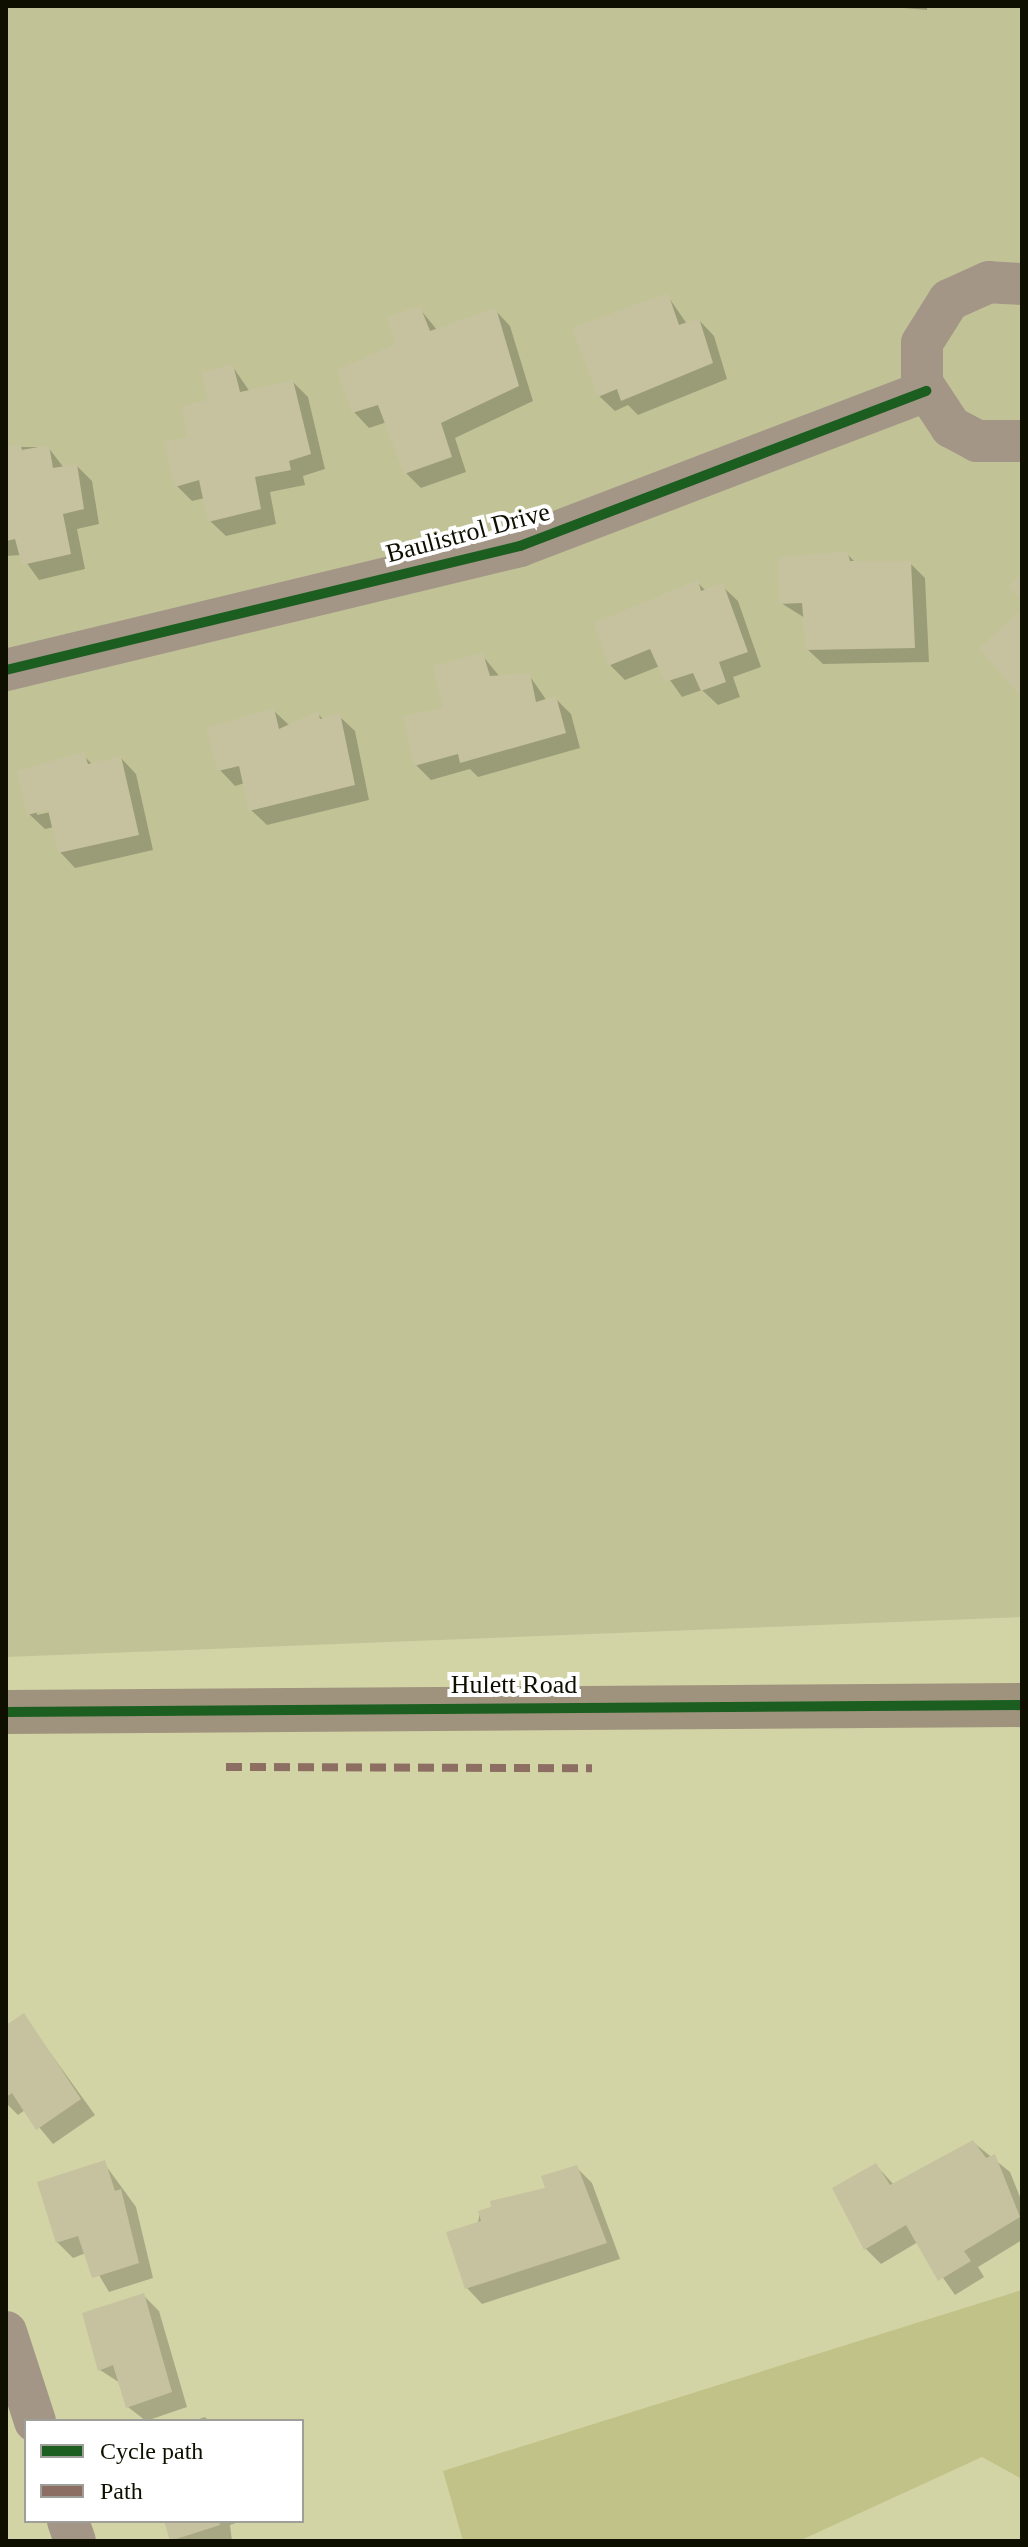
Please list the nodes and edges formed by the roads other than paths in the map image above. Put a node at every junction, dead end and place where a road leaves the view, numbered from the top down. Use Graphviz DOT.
graph roads {
  1 [pos="1022,284"];
  2 [pos="926,391"];
  3 [pos="1022,441"];
  4 [pos="6,670"];
  5 [pos="1022,1705"];
  6 [pos="6,1712"];
  7 [pos="6,2332"];
  8 [pos="34,2419"];
  1 -- 2 [label="street"];
  2 -- 3 [label="street"];
  2 -- 4 [label="street, Baulistrol Drive"];
  5 -- 6 [label="street, Hulett Road"];
  7 -- 8 [label="street"];
}
